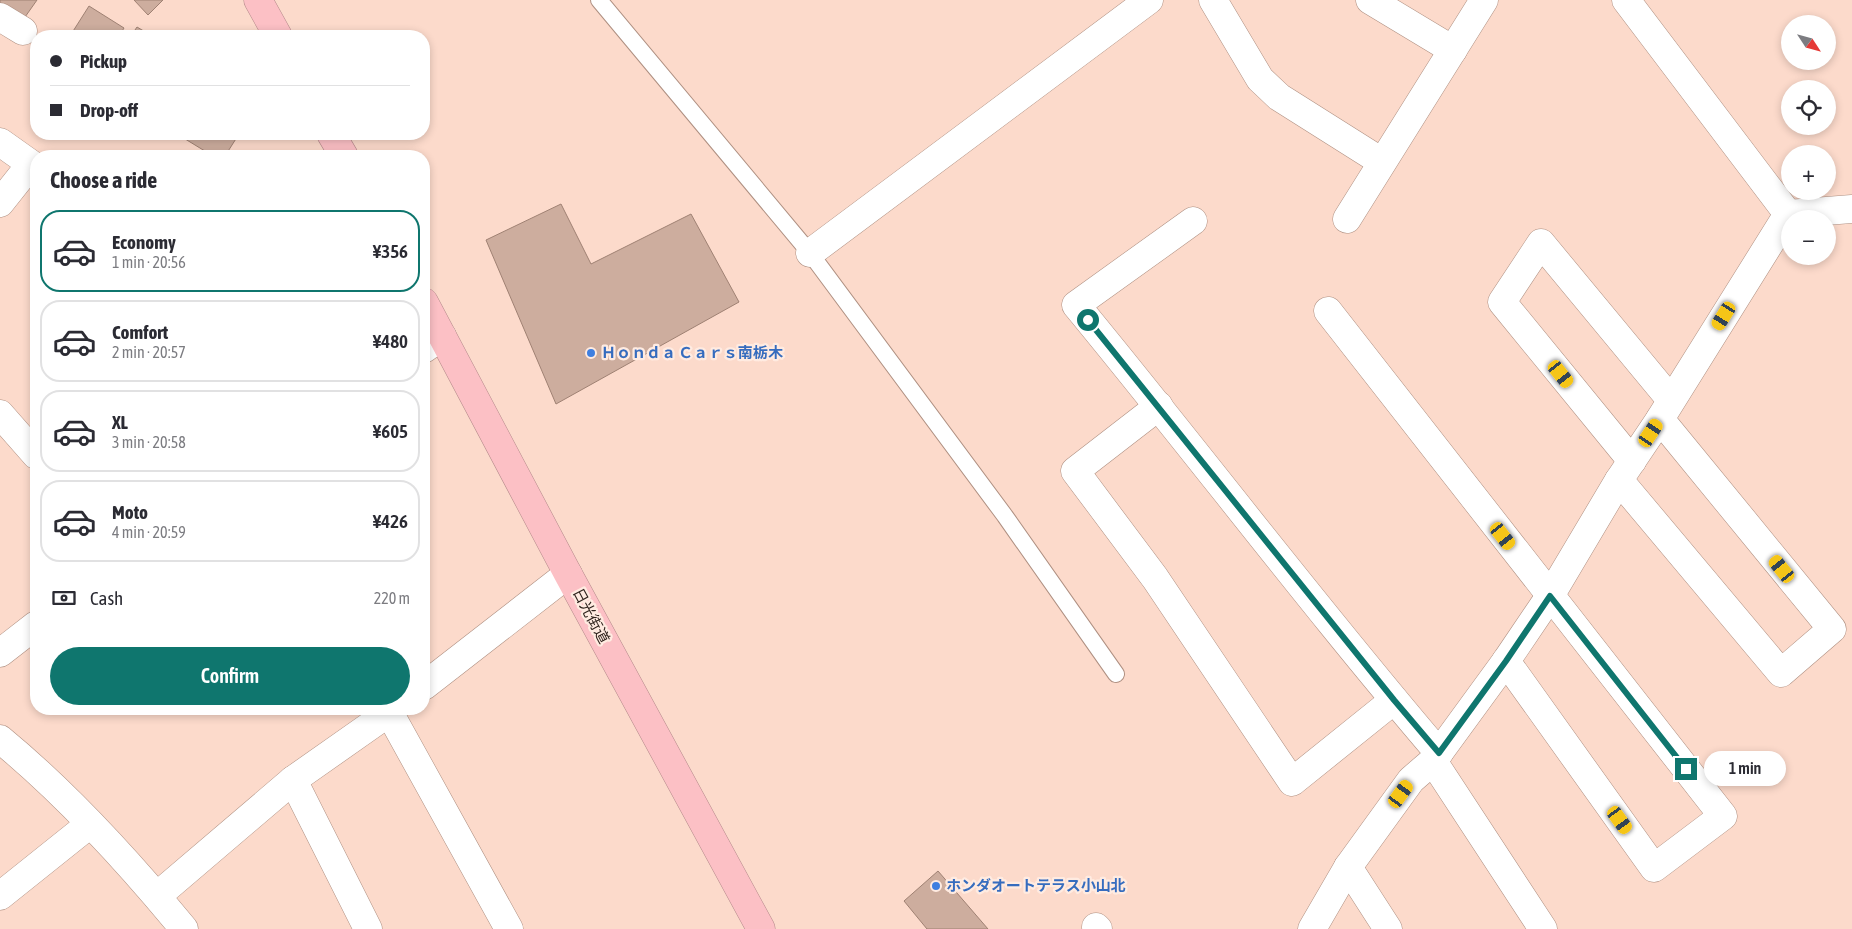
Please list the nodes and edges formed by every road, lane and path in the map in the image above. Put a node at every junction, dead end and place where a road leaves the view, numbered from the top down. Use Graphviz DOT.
graph roads {
  1 [pos="258,0"];
  2 [pos="599,0"];
  3 [pos="1149,0"];
  4 [pos="1213,0"];
  5 [pos="1370,0"];
  6 [pos="1484,0"];
  7 [pos="1626,0"];
  8 [pos="0,17"];
  9 [pos="275,30"];
  10 [pos="23,31"];
  11 [pos="1453,50"];
  12 [pos="0,142"];
  13 [pos="1382,162"];
  14 [pos="30,163"];
  15 [pos="30,165"];
  16 [pos="0,203"];
  17 [pos="1852,209"];
  18 [pos="1785,210"];
  19 [pos="1836,210"];
  20 [pos="1347,219"];
  21 [pos="1193,221"];
  22 [pos="1781,225"];
  23 [pos="810,253"];
  24 [pos="1328,312"];
  25 [pos="430,329"];
  26 [pos="433,343"];
  27 [pos="1159,406"];
  28 [pos="1666,410"];
  29 [pos="0,414"];
  30 [pos="30,449"];
  31 [pos="1626,470"];
  32 [pos="568,574"];
  33 [pos="1550,596"];
  34 [pos="30,630"];
  35 [pos="0,653"];
  36 [pos="1506,661"];
  37 [pos="1116,674"];
  38 [pos="430,681"];
  39 [pos="1394,700"];
  40 [pos="386,715"];
  41 [pos="394,715"];
  42 [pos="0,739"];
  43 [pos="1436,757"];
  44 [pos="293,780"];
  45 [pos="90,824"];
  46 [pos="1348,867"];
  47 [pos="0,896"];
  48 [pos="157,896"];
  49 [pos="184,929"];
  50 [pos="368,929"];
  51 [pos="509,929"];
  52 [pos="761,929"];
  53 [pos="1312,929"];
  54 [pos="1388,929"];
  55 [pos="1543,929"];
  1 -- 9 [label="highway"];
  2 -- 23 [label="lane"];
  3 -- 23 [label="street"];
  4 -- 13 [label="street"];
  5 -- 11 [label="street"];
  6 -- 11 [label="street"];
  7 -- 18 [label="street"];
  8 -- 10 [label="street"];
  11 -- 13 [label="street"];
  12 -- 14 [label="street"];
  13 -- 20 [label="street"];
  15 -- 16 [label="street"];
  17 -- 19 [label="street"];
  21 -- 27 [label="street"];
  22 -- 28 [label="street"];
  23 -- 37 [label="lane"];
  24 -- 33 [label="street"];
  25 -- 26 [label="highway, 日光街道"];
  26 -- 32 [label="highway, 日光街道"];
  27 -- 39 [label="street"];
  27 -- 39 [label="street"];
  28 -- 31 [label="street"];
  28 -- 31 [label="street"];
  28 -- 31 [label="street"];
  29 -- 30 [label="street"];
  31 -- 33 [label="street"];
  32 -- 38 [label="street"];
  32 -- 52 [label="highway, 日光街道"];
  33 -- 36 [label="street"];
  33 -- 36 [label="street"];
  34 -- 35 [label="street"];
  36 -- 43 [label="street"];
  39 -- 43 [label="street"];
  40 -- 44 [label="street"];
  41 -- 51 [label="street"];
  42 -- 45 [label="street"];
  43 -- 46 [label="street"];
  43 -- 55 [label="street"];
  44 -- 48 [label="street"];
  44 -- 50 [label="street"];
  45 -- 47 [label="street"];
  45 -- 48 [label="street"];
  46 -- 53 [label="street"];
  46 -- 54 [label="street"];
  48 -- 49 [label="street"];
}
